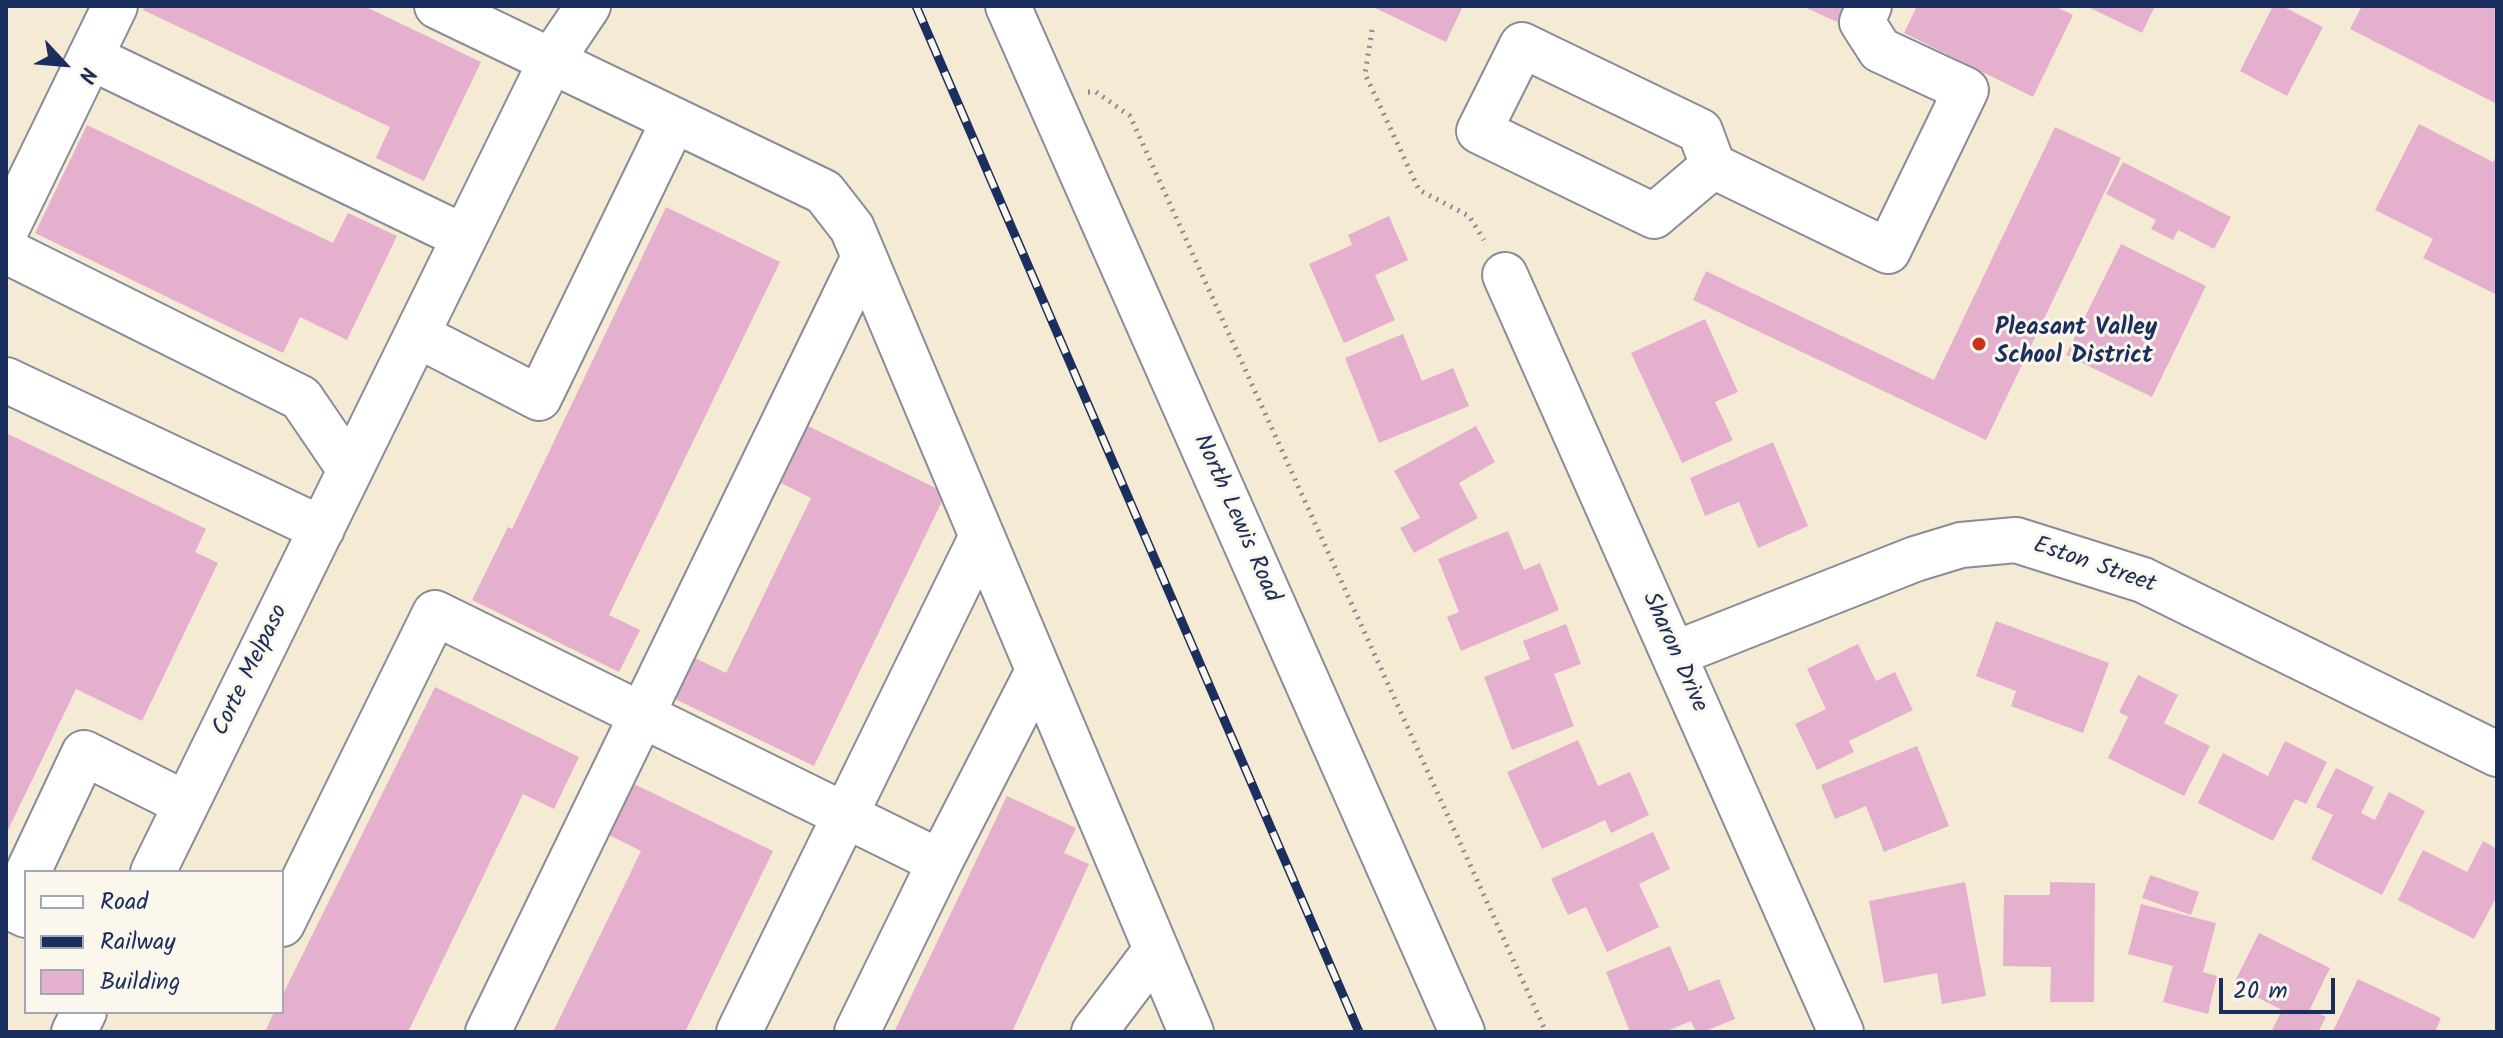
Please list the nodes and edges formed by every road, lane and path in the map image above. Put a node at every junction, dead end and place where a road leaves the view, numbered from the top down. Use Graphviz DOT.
graph roads {
  1 [pos="115,6"];
  2 [pos="437,6"];
  3 [pos="588,6"];
  4 [pos="1008,6"];
  5 [pos="1869,6"];
  6 [pos="1372,30"];
  7 [pos="90,57"];
  8 [pos="551,61"];
  9 [pos="1046,90"];
  10 [pos="674,120"];
  11 [pos="1713,166"];
  12 [pos="6,230"];
  13 [pos="464,237"];
  14 [pos="6,251"];
  15 [pos="864,257"];
  16 [pos="1505,275"];
  17 [pos="417,335"];
  18 [pos="6,380"];
  19 [pos="350,470"];
  20 [pos="322,529"];
  21 [pos="982,536"];
  22 [pos="1674,654"];
  23 [pos="1038,671"];
  24 [pos="642,715"];
  25 [pos="2497,754"];
  26 [pos="186,804"];
  27 [pos="845,814"];
  28 [pos="940,862"];
  29 [pos="29,870"];
  30 [pos="154,870"];
  31 [pos="24,880"];
  32 [pos="24,914"];
  33 [pos="284,920"];
  34 [pos="1156,950"];
  35 [pos="83,1014"];
  36 [pos="74,1032"];
  37 [pos="488,1032"];
  38 [pos="739,1032"];
  39 [pos="857,1032"];
  40 [pos="1094,1032"];
  41 [pos="1191,1032"];
  42 [pos="1462,1032"];
  43 [pos="1546,1032"];
  44 [pos="1841,1032"];
  1 -- 7 [label="street"];
  2 -- 8 [label="street"];
  3 -- 8 [label="street, Corte Melpaso"];
  4 -- 9 [label="street, North Lewis Road"];
  5 -- 11 [label="street"];
  6 -- 16 [label="path"];
  7 -- 12 [label="street"];
  7 -- 13 [label="street"];
  8 -- 10 [label="street"];
  8 -- 13 [label="street, Corte Melpaso"];
  9 -- 42 [label="street, North Lewis Road"];
  9 -- 43 [label="path"];
  10 -- 15 [label="street"];
  10 -- 17 [label="street"];
  11 -- 11 [label="street"];
  13 -- 17 [label="street, Corte Melpaso"];
  14 -- 19 [label="street"];
  15 -- 21 [label="street"];
  15 -- 24 [label="street"];
  16 -- 22 [label="street, Sharon Drive"];
  17 -- 19 [label="street, Corte Melpaso"];
  18 -- 20 [label="street"];
  19 -- 20 [label="street, Corte Melpaso"];
  20 -- 26 [label="street, Corte Melpaso"];
  21 -- 23 [label="street"];
  21 -- 27 [label="street"];
  22 -- 25 [label="street, Eston Street"];
  22 -- 44 [label="street, Sharon Drive"];
  23 -- 28 [label="street"];
  23 -- 34 [label="street"];
  24 -- 27 [label="street"];
  24 -- 33 [label="street"];
  24 -- 37 [label="street"];
  26 -- 29 [label="street"];
  26 -- 30 [label="street, Corte Melpaso"];
  27 -- 28 [label="street"];
  27 -- 38 [label="street"];
  28 -- 39 [label="street"];
  31 -- 32 [label="street"];
  34 -- 40 [label="street"];
  34 -- 41 [label="street"];
  35 -- 36 [label="street"];
}
